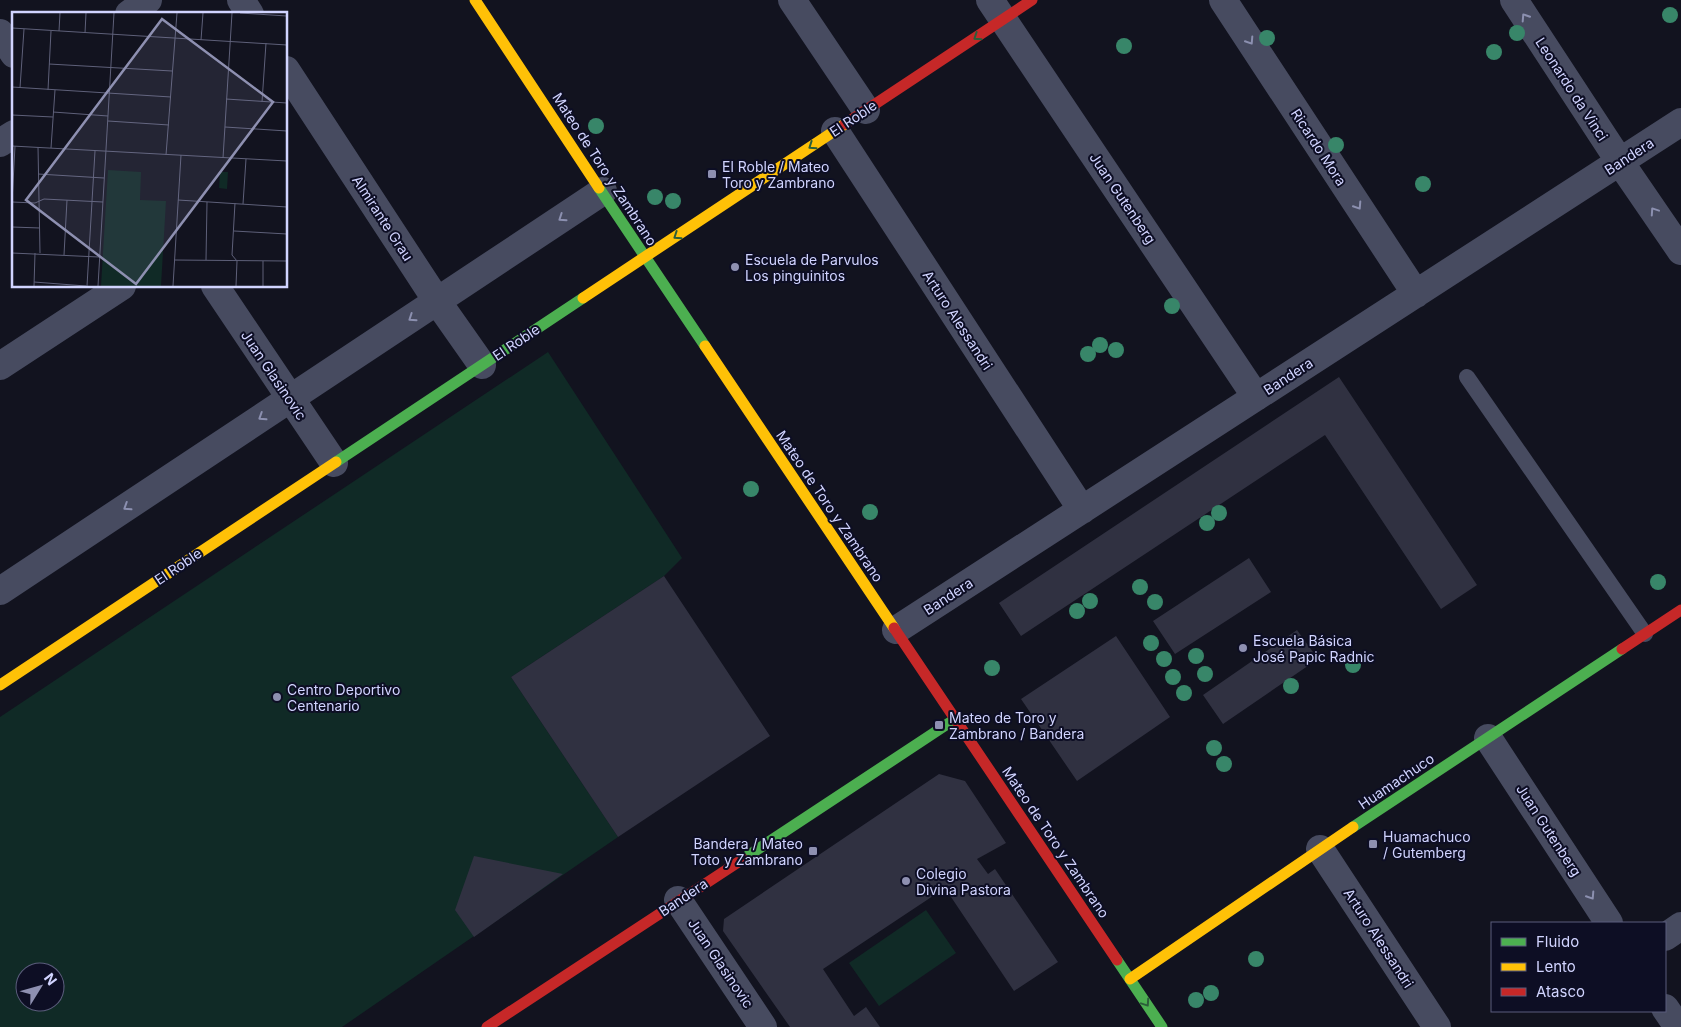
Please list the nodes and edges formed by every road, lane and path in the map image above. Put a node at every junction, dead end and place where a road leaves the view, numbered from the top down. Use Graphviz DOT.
graph roads {
  1 [pos="148,0"];
  2 [pos="241,0"];
  3 [pos="476,0"];
  4 [pos="792,0"];
  5 [pos="1032,0"];
  6 [pos="1223,0"];
  7 [pos="1514,0"];
  8 [pos="997,10"];
  9 [pos="132,12"];
  10 [pos="249,12"];
  11 [pos="0,33"];
  12 [pos="12,51"];
  13 [pos="288,73"];
  14 [pos="866,110"];
  15 [pos="1681,122"];
  16 [pos="835,131"];
  17 [pos="12,135"];
  18 [pos="0,143"];
  19 [pos="1620,162"];
  20 [pos="603,191"];
  21 [pos="1681,251"];
  22 [pos="645,257"];
  23 [pos="119,288"];
  24 [pos="215,288"];
  25 [pos="1416,294"];
  26 [pos="437,301"];
  27 [pos="482,365"];
  28 [pos="0,366"];
  29 [pos="1467,377"];
  30 [pos="1256,397"];
  31 [pos="290,399"];
  32 [pos="334,463"];
  33 [pos="1082,510"];
  34 [pos="0,591"];
  35 [pos="1681,610"];
  36 [pos="896,630"];
  37 [pos="1644,634"];
  38 [pos="0,685"];
  39 [pos="955,718"];
  40 [pos="1488,738"];
  41 [pos="1320,849"];
  42 [pos="678,900"];
  43 [pos="1608,922"];
  44 [pos="1681,926"];
  45 [pos="1666,936"];
  46 [pos="1130,979"];
  47 [pos="1666,1009"];
  48 [pos="487,1027"];
  49 [pos="763,1027"];
  50 [pos="1162,1027"];
  51 [pos="1437,1027"];
  52 [pos="1678,1027"];
  1 -- 9 [label="street"];
  2 -- 10 [label="street"];
  3 -- 20 [label="street, Mateo de Toro y Zambrano"];
  4 -- 14 [label="street"];
  5 -- 8 [label="street, El Roble"];
  6 -- 25 [label="street, Ricardo Mora, one-way"];
  19 -- 7 [label="street, Leonardo da Vinci, one-way"];
  8 -- 14 [label="street, El Roble, one-way"];
  8 -- 30 [label="street, Juan Gutenberg"];
  11 -- 12 [label="street"];
  13 -- 26 [label="street, Almirante Grau"];
  14 -- 16 [label="street, El Roble"];
  15 -- 19 [label="street, Bandera"];
  16 -- 22 [label="street, El Roble, one-way"];
  16 -- 33 [label="street, Arturo Alessandri"];
  17 -- 18 [label="street"];
  21 -- 19 [label="street, Leonardo da Vinci, one-way"];
  19 -- 25 [label="street, Bandera"];
  20 -- 22 [label="street, Mateo de Toro y Zambrano"];
  20 -- 26 [label="street, one-way"];
  22 -- 27 [label="street, El Roble"];
  22 -- 36 [label="street, Mateo de Toro y Zambrano"];
  23 -- 28 [label="street"];
  24 -- 31 [label="street, Juan Glasinovic"];
  25 -- 30 [label="street, Bandera"];
  26 -- 27 [label="street, Almirante Grau"];
  26 -- 31 [label="street, one-way"];
  27 -- 32 [label="street, El Roble"];
  29 -- 37 [label="lane"];
  30 -- 33 [label="street, Bandera"];
  31 -- 32 [label="street, Juan Glasinovic"];
  31 -- 34 [label="street, one-way"];
  32 -- 38 [label="street, El Roble"];
  33 -- 36 [label="street, Bandera"];
  35 -- 37 [label="street, Huamachuco"];
  36 -- 39 [label="street, Mateo de Toro y Zambrano"];
  37 -- 40 [label="street, Huamachuco"];
  39 -- 42 [label="street, Bandera"];
  39 -- 46 [label="street, Mateo de Toro y Zambrano"];
  40 -- 41 [label="street, Huamachuco"];
  40 -- 43 [label="street, Juan Gutenberg, one-way"];
  41 -- 46 [label="street, Huamachuco"];
  41 -- 51 [label="street, Arturo Alessandri"];
  42 -- 48 [label="street, Bandera"];
  42 -- 49 [label="street, Juan Glasinovic"];
  44 -- 45 [label="street"];
  46 -- 50 [label="street, Mateo de Toro y Zambrano, one-way"];
  47 -- 52 [label="street"];
}
